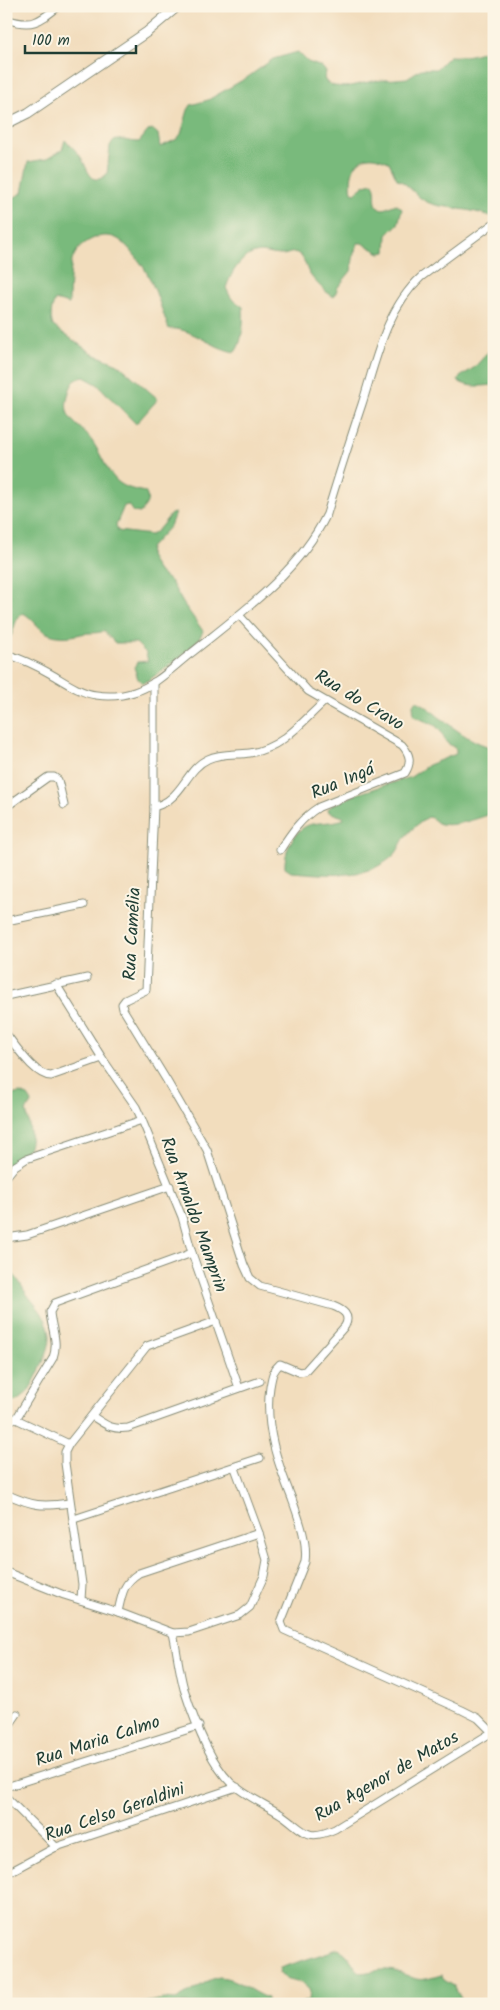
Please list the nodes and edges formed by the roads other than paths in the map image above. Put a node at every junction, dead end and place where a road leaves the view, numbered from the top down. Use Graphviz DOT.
graph roads {
  1 [pos="59,6"];
  2 [pos="178,6"];
  3 [pos="6,19"];
  4 [pos="6,124"];
  5 [pos="494,223"];
  6 [pos="239,615"];
  7 [pos="6,654"];
  8 [pos="154,682"];
  9 [pos="324,702"];
  10 [pos="405,773"];
  11 [pos="64,805"];
  12 [pos="6,806"];
  13 [pos="154,807"];
  14 [pos="280,850"];
  15 [pos="84,905"];
  16 [pos="6,921"];
  17 [pos="87,978"];
  18 [pos="56,984"];
  19 [pos="6,996"];
  20 [pos="6,1034"];
  21 [pos="102,1058"];
  22 [pos="142,1120"];
  23 [pos="6,1177"];
  24 [pos="170,1186"];
  25 [pos="6,1238"];
  26 [pos="192,1253"];
  27 [pos="216,1321"];
  28 [pos="260,1381"];
  29 [pos="239,1388"];
  30 [pos="92,1416"];
  31 [pos="6,1417"];
  32 [pos="16,1419"];
  33 [pos="69,1444"];
  34 [pos="260,1458"];
  35 [pos="235,1468"];
  36 [pos="6,1494"];
  37 [pos="70,1503"];
  38 [pos="74,1519"];
  39 [pos="259,1533"];
  40 [pos="6,1572"];
  41 [pos="81,1600"];
  42 [pos="118,1612"];
  43 [pos="173,1632"];
  44 [pos="17,1714"];
  45 [pos="199,1726"];
  46 [pos="6,1730"];
  47 [pos="493,1731"];
  48 [pos="6,1787"];
  49 [pos="237,1787"];
  50 [pos="6,1797"];
  51 [pos="56,1847"];
  52 [pos="6,1874"];
  1 -- 3 [label="street"];
  2 -- 4 [label="street"];
  5 -- 6 [label="street"];
  6 -- 8 [label="street"];
  6 -- 9 [label="street, Rua do Cravo"];
  7 -- 8 [label="street"];
  8 -- 13 [label="street, Rua Camélia"];
  9 -- 10 [label="street, Rua do Cravo"];
  9 -- 13 [label="street"];
  10 -- 14 [label="street, Rua Ingá"];
  11 -- 12 [label="street"];
  13 -- 47 [label="street, Rua Camélia"];
  15 -- 16 [label="street"];
  17 -- 18 [label="street"];
  18 -- 19 [label="street"];
  18 -- 21 [label="street, Rua Arnaldo Mamprin"];
  20 -- 21 [label="street"];
  21 -- 22 [label="street, Rua Arnaldo Mamprin"];
  22 -- 23 [label="street"];
  22 -- 24 [label="street, Rua Arnaldo Mamprin"];
  24 -- 25 [label="street"];
  24 -- 26 [label="street, Rua Arnaldo Mamprin"];
  26 -- 27 [label="street, Rua Arnaldo Mamprin"];
  26 -- 32 [label="street"];
  27 -- 29 [label="street, Rua Arnaldo Mamprin"];
  27 -- 30 [label="street"];
  28 -- 29 [label="street"];
  29 -- 30 [label="street"];
  30 -- 33 [label="street"];
  31 -- 32 [label="street"];
  32 -- 33 [label="street"];
  33 -- 37 [label="street"];
  34 -- 35 [label="street"];
  35 -- 38 [label="street"];
  35 -- 39 [label="street"];
  36 -- 37 [label="street"];
  37 -- 38 [label="street"];
  38 -- 41 [label="street"];
  39 -- 42 [label="street"];
  39 -- 43 [label="street"];
  40 -- 41 [label="street"];
  41 -- 42 [label="street"];
  42 -- 43 [label="street"];
  43 -- 45 [label="street, Rua Agenor de Matos"];
  44 -- 46 [label="street"];
  45 -- 48 [label="street, Rua Maria Calmo"];
  45 -- 49 [label="street, Rua Agenor de Matos"];
  47 -- 49 [label="street, Rua Agenor de Matos"];
  49 -- 51 [label="street, Rua Celso Geraldini"];
  50 -- 51 [label="street"];
  51 -- 52 [label="street, Rua Celso Geraldini"];
}
